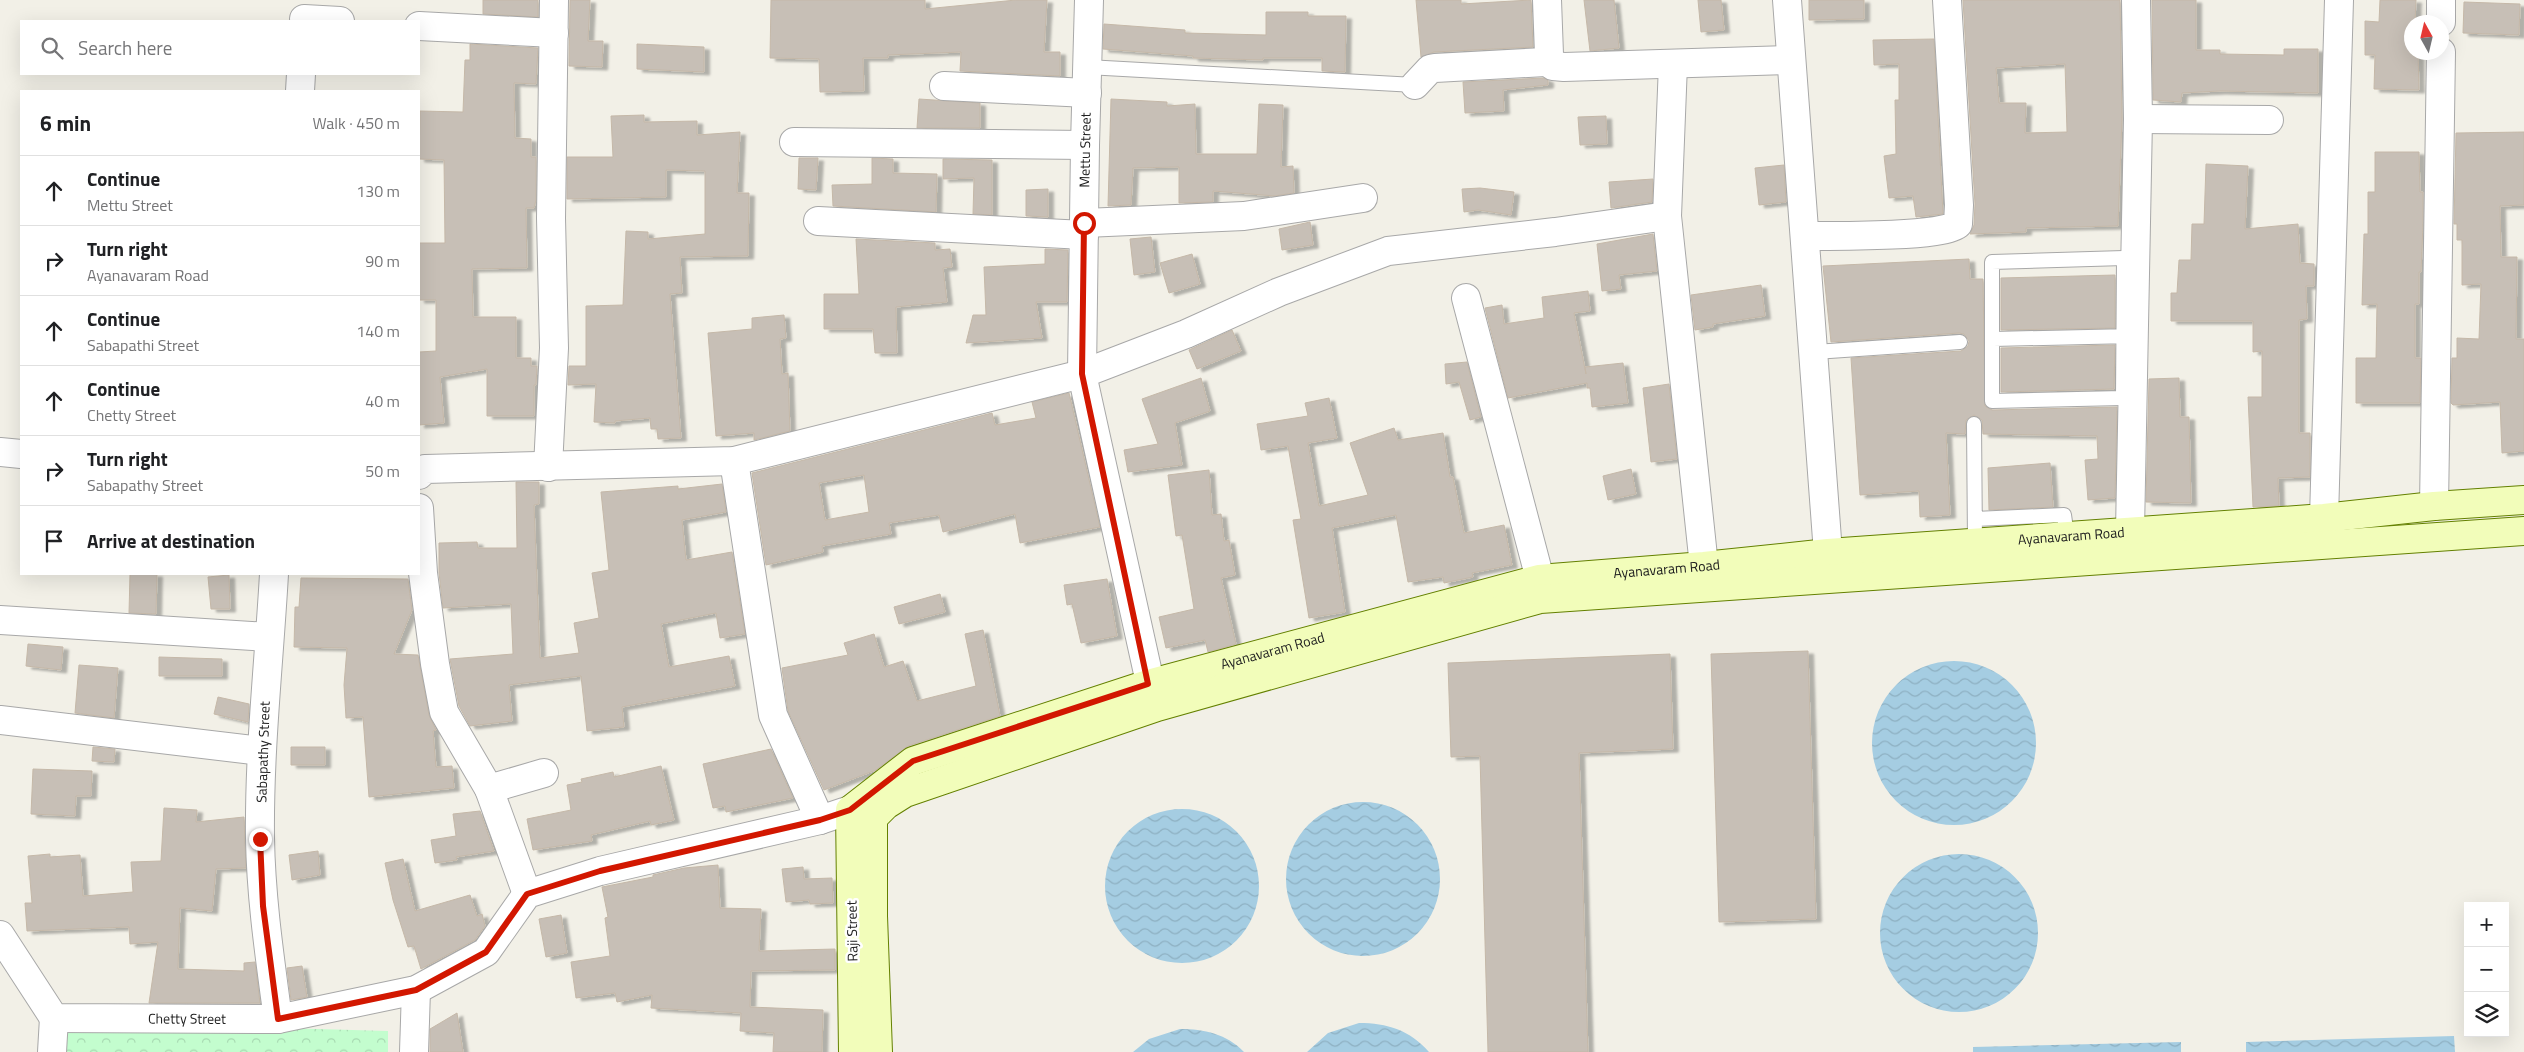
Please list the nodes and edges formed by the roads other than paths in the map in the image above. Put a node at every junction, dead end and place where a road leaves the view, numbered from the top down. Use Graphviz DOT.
graph roads {
  1 [pos="554,0"];
  2 [pos="1089,0"];
  3 [pos="1547,0"];
  4 [pos="1787,0"];
  5 [pos="1948,0"];
  6 [pos="2136,0"];
  7 [pos="2338,0"];
  8 [pos="2441,0"];
  9 [pos="305,13"];
  10 [pos="2441,15"];
  11 [pos="336,20"];
  12 [pos="420,26"];
  13 [pos="554,33"];
  14 [pos="1546,60"];
  15 [pos="1791,60"];
  16 [pos="2441,60"];
  17 [pos="1673,64"];
  18 [pos="301,75"];
  19 [pos="1087,80"];
  20 [pos="1415,85"];
  21 [pos="944,86"];
  22 [pos="300,90"];
  23 [pos="2138,120"];
  24 [pos="2269,120"];
  25 [pos="794,142"];
  26 [pos="1084,145"];
  27 [pos="1363,198"];
  28 [pos="1667,216"];
  29 [pos="818,221"];
  30 [pos="1084,229"];
  31 [pos="1806,236"];
  32 [pos="1466,298"];
  33 [pos="2129,335"];
  34 [pos="1993,339"];
  35 [pos="1960,342"];
  36 [pos="1815,352"];
  37 [pos="1082,374"];
  38 [pos="1974,424"];
  39 [pos="0,452"];
  40 [pos="20,454"];
  41 [pos="734,461"];
  42 [pos="548,467"];
  43 [pos="420,472"];
  44 [pos="2524,500"];
  45 [pos="2434,506"];
  46 [pos="2324,518"];
  47 [pos="420,521"];
  48 [pos="1975,531"];
  49 [pos="2130,531"];
  50 [pos="2524,531"];
  51 [pos="1828,553"];
  52 [pos="1704,566"];
  53 [pos="274,575"];
  54 [pos="1542,588"];
  55 [pos="0,620"];
  56 [pos="268,637"];
  57 [pos="1152,696"];
  58 [pos="0,720"];
  59 [pos="261,751"];
  60 [pos="544,773"];
  61 [pos="489,789"];
  62 [pos="862,814"];
  63 [pos="820,820"];
  64 [pos="527,894"];
  65 [pos="0,934"];
  66 [pos="416,990"];
  67 [pos="54,1018"];
  68 [pos="278,1019"];
  69 [pos="52,1052"];
  70 [pos="414,1052"];
  71 [pos="853,1052"];
  72 [pos="878,1052"];
  1 -- 13 [label="street"];
  2 -- 19 [label="street, Mettu Street"];
  3 -- 14 [label="street"];
  4 -- 15 [label="street"];
  5 -- 31 [label="street"];
  6 -- 23 [label="street"];
  7 -- 46 [label="street"];
  8 -- 10 [label="street"];
  9 -- 11 [label="street"];
  12 -- 13 [label="street"];
  13 -- 42 [label="street"];
  14 -- 17 [label="street"];
  14 -- 20 [label="street"];
  15 -- 17 [label="street"];
  15 -- 31 [label="street"];
  16 -- 45 [label="street"];
  17 -- 28 [label="street"];
  18 -- 22 [label="street"];
  19 -- 20 [label="lane"];
  19 -- 21 [label="street"];
  19 -- 26 [label="street, Mettu Street"];
  23 -- 24 [label="street"];
  23 -- 33 [label="street"];
  25 -- 26 [label="street"];
  26 -- 30 [label="street, Mettu Street"];
  27 -- 30 [label="street"];
  28 -- 37 [label="street"];
  28 -- 52 [label="street"];
  29 -- 30 [label="street"];
  30 -- 37 [label="street, Mettu Street"];
  31 -- 36 [label="street"];
  32 -- 54 [label="street"];
  33 -- 34 [label="lane"];
  33 -- 34 [label="lane"];
  33 -- 34 [label="lane"];
  33 -- 49 [label="street"];
  35 -- 36 [label="lane"];
  36 -- 51 [label="street"];
  37 -- 41 [label="street"];
  37 -- 57 [label="street, Mettu Street"];
  38 -- 48 [label="lane"];
  39 -- 40 [label="street"];
  41 -- 42 [label="street"];
  41 -- 63 [label="street"];
  42 -- 43 [label="street"];
  44 -- 45 [label="street, Ayanavaram Road"];
  45 -- 46 [label="street, Ayanavaram Road"];
  46 -- 49 [label="street, Ayanavaram Road"];
  47 -- 61 [label="street"];
  48 -- 49 [label="street, Ayanavaram Road"];
  48 -- 51 [label="street, Ayanavaram Road"];
  50 -- 54 [label="street, Ayanavaram Road"];
  51 -- 52 [label="street, Ayanavaram Road"];
  52 -- 54 [label="street, Ayanavaram Road"];
  53 -- 56 [label="street, Sabapathy Street"];
  54 -- 57 [label="street, Ayanavaram Road"];
  55 -- 56 [label="street"];
  56 -- 59 [label="street, Sabapathy Street"];
  57 -- 62 [label="street, Ayanavaram Road"];
  58 -- 59 [label="street"];
  59 -- 68 [label="street, Sabapathy Street"];
  60 -- 61 [label="street"];
  61 -- 64 [label="street"];
  62 -- 63 [label="street"];
  62 -- 71 [label="street, Raji Street"];
  62 -- 72 [label="street, Raji Street"];
  63 -- 64 [label="street"];
  64 -- 66 [label="street, Chetty Street"];
  65 -- 67 [label="street"];
  66 -- 68 [label="street, Chetty Street"];
  66 -- 70 [label="street"];
  67 -- 68 [label="street, Chetty Street"];
  67 -- 69 [label="street"];
}
